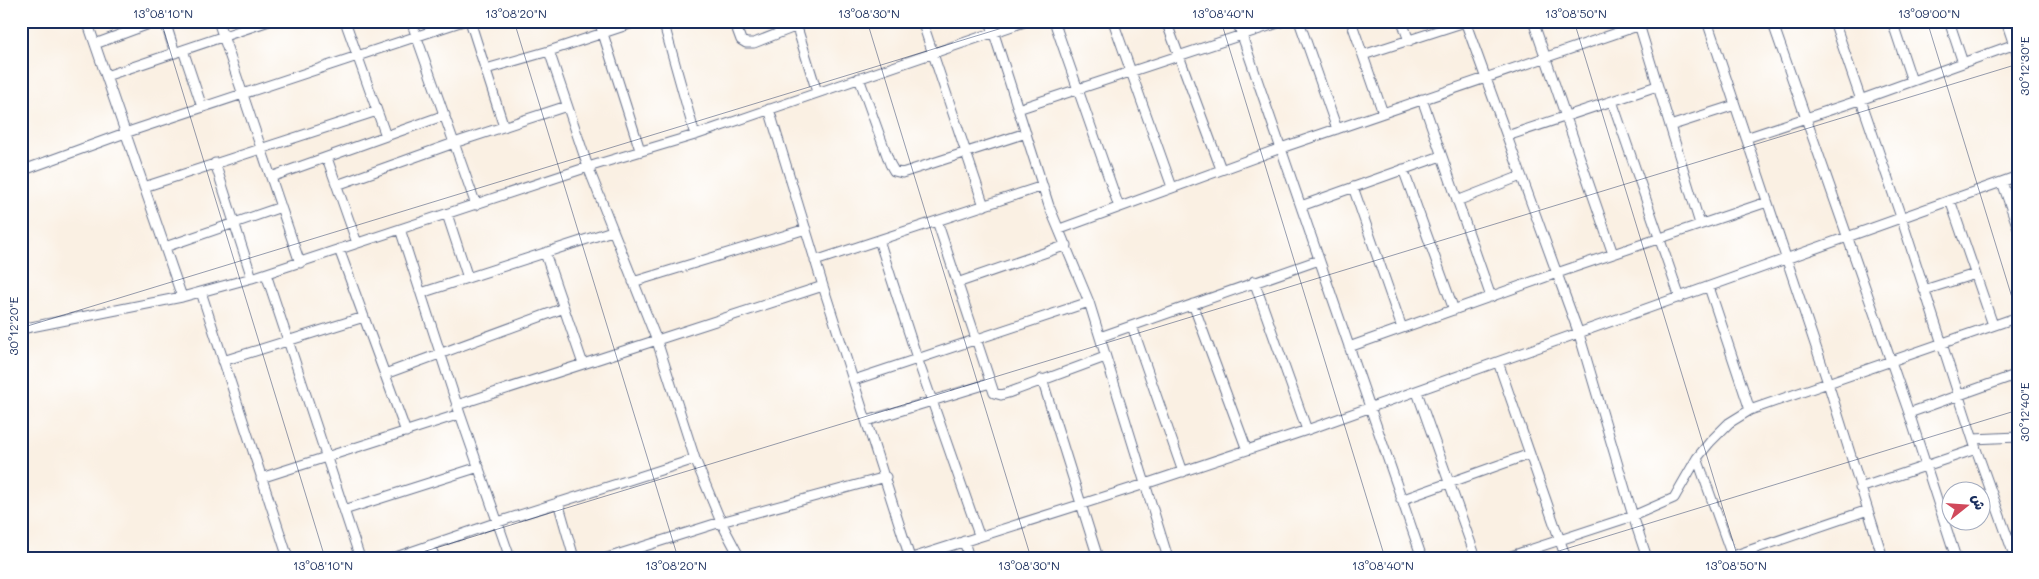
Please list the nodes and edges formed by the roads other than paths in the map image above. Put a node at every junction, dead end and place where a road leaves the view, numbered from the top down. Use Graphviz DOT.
graph roads {
  1 [pos="87,21"];
  2 [pos="157,21"];
  3 [pos="165,21"];
  4 [pos="218,21"];
  5 [pos="269,21"];
  6 [pos="345,21"];
  7 [pos="411,21"];
  8 [pos="463,21"];
  9 [pos="470,21"];
  10 [pos="599,21"];
  11 [pos="639,21"];
  12 [pos="662,21"];
  13 [pos="734,21"];
  14 [pos="810,21"];
  15 [pos="922,21"];
  16 [pos="990,21"];
  17 [pos="1026,21"];
  18 [pos="1054,21"];
  19 [pos="1113,21"];
  20 [pos="1166,21"];
  21 [pos="1237,21"];
  22 [pos="1284,21"];
  23 [pos="1299,21"];
  24 [pos="1352,21"];
  25 [pos="1402,21"];
  26 [pos="1466,21"];
  27 [pos="1533,21"];
  28 [pos="1652,21"];
  29 [pos="1707,21"];
  30 [pos="1772,21"];
  31 [pos="1834,21"];
  32 [pos="1892,21"];
  33 [pos="1949,21"];
  34 [pos="2006,21"];
  35 [pos="796,24"];
  36 [pos="1638,24"];
  37 [pos="603,33"];
  38 [pos="993,33"];
  39 [pos="1241,34"];
  40 [pos="416,36"];
  41 [pos="223,37"];
  42 [pos="1408,41"];
  43 [pos="95,44"];
  44 [pos="2016,44"];
  45 [pos="179,51"];
  46 [pos="549,51"];
  47 [pos="932,53"];
  48 [pos="1363,55"];
  49 [pos="356,56"];
  50 [pos="1180,56"];
  51 [pos="1546,56"];
  52 [pos="2018,56"];
  53 [pos="21,61"];
  54 [pos="1963,63"];
  55 [pos="21,68"];
  56 [pos="486,69"];
  57 [pos="1131,72"];
  58 [pos="106,76"];
  59 [pos="1486,77"];
  60 [pos="859,78"];
  61 [pos="1912,81"];
  62 [pos="1657,86"];
  63 [pos="1077,90"];
  64 [pos="817,92"];
  65 [pos="243,94"];
  66 [pos="1422,99"];
  67 [pos="1860,100"];
  68 [pos="1612,101"];
  69 [pos="1735,105"];
  70 [pos="567,106"];
  71 [pos="202,107"];
  72 [pos="769,109"];
  73 [pos="1018,109"];
  74 [pos="377,111"];
  75 [pos="1383,113"];
  76 [pos="444,115"];
  77 [pos="1566,116"];
  78 [pos="1805,118"];
  79 [pos="504,126"];
  80 [pos="1670,126"];
  81 [pos="1337,129"];
  82 [pos="125,133"];
  83 [pos="1026,133"];
  84 [pos="695,135"];
  85 [pos="386,136"];
  86 [pos="1507,136"];
  87 [pos="1746,138"];
  88 [pos="454,143"];
  89 [pos="261,147"];
  90 [pos="1281,148"];
  91 [pos="640,150"];
  92 [pos="966,152"];
  93 [pos="1441,156"];
  94 [pos="327,158"];
  95 [pos="215,162"];
  96 [pos="588,167"];
  97 [pos="1221,168"];
  98 [pos="1403,170"];
  99 [pos="21,171"];
  100 [pos="1521,176"];
  101 [pos="2018,176"];
  102 [pos="271,177"];
  103 [pos="2002,182"];
  104 [pos="337,185"];
  105 [pos="1043,186"];
  106 [pos="144,187"];
  107 [pos="1172,187"];
  108 [pos="1353,187"];
  109 [pos="1950,200"];
  110 [pos="1457,201"];
  111 [pos="1767,202"];
  112 [pos="476,205"];
  113 [pos="984,206"];
  114 [pos="1300,206"];
  115 [pos="281,207"];
  116 [pos="1119,207"];
  117 [pos="447,214"];
  118 [pos="1901,217"];
  119 [pos="937,221"];
  120 [pos="235,223"];
  121 [pos="1700,224"];
  122 [pos="2018,228"];
  123 [pos="400,229"];
  124 [pos="806,229"];
  125 [pos="1060,229"];
  126 [pos="612,230"];
  127 [pos="1847,236"];
  128 [pos="1659,238"];
  129 [pos="879,240"];
  130 [pos="357,243"];
  131 [pos="1067,245"];
  132 [pos="165,247"];
  133 [pos="339,249"];
  134 [pos="545,253"];
  135 [pos="1613,254"];
  136 [pos="1785,259"];
  137 [pos="815,260"];
  138 [pos="1319,260"];
  139 [pos="300,263"];
  140 [pos="1557,273"];
  141 [pos="266,274"];
  142 [pos="1975,274"];
  143 [pos="252,278"];
  144 [pos="468,278"];
  145 [pos="1254,281"];
  146 [pos="632,282"];
  147 [pos="957,283"];
  148 [pos="823,286"];
  149 [pos="1708,288"];
  150 [pos="1924,290"];
  151 [pos="201,292"];
  152 [pos="421,293"];
  153 [pos="182,297"];
  154 [pos="1491,297"];
  155 [pos="1680,298"];
  156 [pos="1089,302"];
  157 [pos="1193,304"];
  158 [pos="564,308"];
  159 [pos="1454,310"];
  160 [pos="364,316"];
  161 [pos="2018,317"];
  162 [pos="1132,326"];
  163 [pos="1993,326"];
  164 [pos="1402,328"];
  165 [pos="21,329"];
  166 [pos="1579,334"];
  167 [pos="1100,337"];
  168 [pos="975,338"];
  169 [pos="288,340"];
  170 [pos="657,341"];
  171 [pos="1941,343"];
  172 [pos="1349,347"];
  173 [pos="440,354"];
  174 [pos="1106,357"];
  175 [pos="917,358"];
  176 [pos="223,361"];
  177 [pos="1498,362"];
  178 [pos="1890,362"];
  179 [pos="583,364"];
  180 [pos="385,374"];
  181 [pos="2018,374"];
  182 [pos="1042,379"];
  183 [pos="854,380"];
  184 [pos="990,383"];
  185 [pos="1828,383"];
  186 [pos="1417,392"];
  187 [pos="1959,396"];
  188 [pos="933,401"];
  189 [pos="1369,408"];
  190 [pos="459,410"];
  191 [pos="1750,410"];
  192 [pos="1908,413"];
  193 [pos="868,422"];
  194 [pos="1307,430"];
  195 [pos="406,432"];
  196 [pos="2018,437"];
  197 [pos="1973,439"];
  198 [pos="1976,449"];
  199 [pos="1247,450"];
  200 [pos="1530,454"];
  201 [pos="327,457"];
  202 [pos="1698,458"];
  203 [pos="695,459"];
  204 [pos="1926,466"];
  205 [pos="479,467"];
  206 [pos="1183,472"];
  207 [pos="886,477"];
  208 [pos="261,478"];
  209 [pos="1450,483"];
  210 [pos="1145,484"];
  211 [pos="1860,488"];
  212 [pos="1401,500"];
  213 [pos="558,502"];
  214 [pos="1081,504"];
  215 [pos="344,510"];
  216 [pos="1868,510"];
  217 [pos="1633,516"];
  218 [pos="498,522"];
  219 [pos="721,522"];
  220 [pos="979,535"];
  221 [pos="964,540"];
  222 [pos="1560,540"];
  223 [pos="430,545"];
  224 [pos="1732,557"];
  225 [pos="288,558"];
  226 [pos="360,558"];
  227 [pos="394,558"];
  228 [pos="434,558"];
  229 [pos="510,558"];
  230 [pos="574,558"];
  231 [pos="607,558"];
  232 [pos="740,558"];
  233 [pos="911,558"];
  234 [pos="969,558"];
  235 [pos="1098,558"];
  236 [pos="1168,558"];
  237 [pos="1422,558"];
  238 [pos="1476,558"];
  239 [pos="1505,558"];
  240 [pos="1566,558"];
  241 [pos="1647,558"];
  242 [pos="1883,558"];
  243 [pos="1956,558"];
  244 [pos="2015,558"];
  1 -- 43 [label="street"];
  2 -- 43 [label="street"];
  3 -- 45 [label="street"];
  4 -- 41 [label="street"];
  5 -- 41 [label="street"];
  6 -- 49 [label="street"];
  7 -- 40 [label="street"];
  8 -- 40 [label="street"];
  9 -- 56 [label="street"];
  10 -- 37 [label="street"];
  11 -- 37 [label="street"];
  12 -- 84 [label="street"];
  13 -- 35 [label="street"];
  14 -- 35 [label="street"];
  15 -- 47 [label="street"];
  16 -- 38 [label="street"];
  17 -- 38 [label="street"];
  18 -- 63 [label="street"];
  19 -- 57 [label="street"];
  20 -- 50 [label="street"];
  21 -- 39 [label="street"];
  22 -- 39 [label="street"];
  23 -- 81 [label="street"];
  24 -- 48 [label="street"];
  25 -- 42 [label="street"];
  26 -- 42 [label="street"];
  26 -- 59 [label="street"];
  27 -- 51 [label="street"];
  28 -- 36 [label="street"];
  29 -- 69 [label="street"];
  30 -- 78 [label="street"];
  31 -- 67 [label="street"];
  32 -- 61 [label="street"];
  33 -- 54 [label="street"];
  34 -- 44 [label="street"];
  35 -- 64 [label="street"];
  36 -- 51 [label="street"];
  36 -- 62 [label="street"];
  37 -- 46 [label="street"];
  37 -- 91 [label="street"];
  38 -- 47 [label="street"];
  38 -- 73 [label="street"];
  39 -- 50 [label="street"];
  39 -- 90 [label="street"];
  40 -- 49 [label="street"];
  40 -- 76 [label="street"];
  41 -- 45 [label="street"];
  41 -- 65 [label="street"];
  42 -- 48 [label="street"];
  43 -- 58 [label="street"];
  44 -- 52 [label="street"];
  44 -- 54 [label="street"];
  45 -- 58 [label="street"];
  45 -- 71 [label="street"];
  46 -- 56 [label="street"];
  46 -- 70 [label="street"];
  47 -- 60 [label="street"];
  47 -- 92 [label="street"];
  48 -- 75 [label="street"];
  49 -- 65 [label="street"];
  49 -- 74 [label="street"];
  50 -- 57 [label="street"];
  50 -- 97 [label="street"];
  51 -- 59 [label="street"];
  51 -- 77 [label="street"];
  53 -- 55 [label="street"];
  54 -- 61 [label="street"];
  56 -- 79 [label="street"];
  57 -- 63 [label="street"];
  57 -- 107 [label="street"];
  58 -- 82 [label="street"];
  59 -- 66 [label="street"];
  59 -- 86 [label="street"];
  60 -- 64 [label="street"];
  60 -- 92 [label="street"];
  61 -- 67 [label="street"];
  62 -- 68 [label="street"];
  62 -- 80 [label="street"];
  63 -- 73 [label="street"];
  63 -- 116 [label="street"];
  64 -- 72 [label="street"];
  65 -- 71 [label="street"];
  65 -- 89 [label="street"];
  66 -- 75 [label="street"];
  66 -- 93 [label="street"];
  67 -- 78 [label="street"];
  67 -- 118 [label="street"];
  68 -- 77 [label="street"];
  68 -- 128 [label="street"];
  69 -- 80 [label="street"];
  69 -- 87 [label="street"];
  70 -- 79 [label="street"];
  70 -- 96 [label="street"];
  71 -- 82 [label="street"];
  72 -- 84 [label="street"];
  72 -- 124 [label="street"];
  73 -- 83 [label="street"];
  74 -- 85 [label="street"];
  74 -- 89 [label="street"];
  75 -- 81 [label="street"];
  76 -- 85 [label="street"];
  76 -- 88 [label="street"];
  77 -- 86 [label="street"];
  77 -- 135 [label="street"];
  78 -- 87 [label="street"];
  78 -- 127 [label="street"];
  79 -- 88 [label="street"];
  80 -- 121 [label="street"];
  81 -- 90 [label="street"];
  82 -- 99 [label="street"];
  82 -- 106 [label="street"];
  83 -- 92 [label="street"];
  83 -- 105 [label="street"];
  84 -- 91 [label="street"];
  85 -- 94 [label="street"];
  86 -- 100 [label="street"];
  87 -- 111 [label="street"];
  88 -- 104 [label="street"];
  88 -- 112 [label="street"];
  89 -- 95 [label="street"];
  89 -- 102 [label="street"];
  90 -- 97 [label="street"];
  90 -- 114 [label="street"];
  91 -- 96 [label="street"];
  92 -- 113 [label="street"];
  93 -- 98 [label="street"];
  93 -- 110 [label="street"];
  94 -- 102 [label="street"];
  94 -- 104 [label="street"];
  95 -- 106 [label="street"];
  95 -- 120 [label="street"];
  96 -- 112 [label="street"];
  96 -- 126 [label="street"];
  97 -- 107 [label="street"];
  98 -- 108 [label="street"];
  98 -- 159 [label="street"];
  100 -- 110 [label="street"];
  100 -- 140 [label="street"];
  101 -- 103 [label="street"];
  102 -- 115 [label="street"];
  103 -- 109 [label="street"];
  103 -- 122 [label="street"];
  104 -- 130 [label="street"];
  105 -- 113 [label="street"];
  105 -- 125 [label="street"];
  106 -- 132 [label="street"];
  107 -- 116 [label="street"];
  108 -- 114 [label="street"];
  108 -- 164 [label="street"];
  109 -- 118 [label="street"];
  109 -- 142 [label="street"];
  110 -- 154 [label="street"];
  111 -- 121 [label="street"];
  111 -- 136 [label="street"];
  112 -- 117 [label="street"];
  113 -- 119 [label="street"];
  114 -- 138 [label="street"];
  115 -- 120 [label="street"];
  115 -- 139 [label="street"];
  116 -- 125 [label="street"];
  117 -- 123 [label="street"];
  117 -- 144 [label="street"];
  118 -- 127 [label="street"];
  118 -- 150 [label="street"];
  119 -- 129 [label="street"];
  119 -- 147 [label="street"];
  120 -- 132 [label="street"];
  120 -- 143 [label="street"];
  121 -- 128 [label="street"];
  123 -- 130 [label="street"];
  123 -- 152 [label="street"];
  124 -- 137 [label="street"];
  124 -- 146 [label="street"];
  125 -- 131 [label="street"];
  126 -- 134 [label="street"];
  126 -- 146 [label="street"];
  127 -- 136 [label="street"];
  127 -- 178 [label="street"];
  128 -- 135 [label="street"];
  128 -- 155 [label="street"];
  129 -- 137 [label="street"];
  129 -- 175 [label="street"];
  130 -- 133 [label="street"];
  131 -- 147 [label="street"];
  131 -- 156 [label="street"];
  132 -- 153 [label="street"];
  133 -- 139 [label="street"];
  133 -- 160 [label="street"];
  134 -- 144 [label="street"];
  134 -- 158 [label="street"];
  135 -- 140 [label="street"];
  136 -- 149 [label="street"];
  136 -- 185 [label="street"];
  137 -- 148 [label="street"];
  138 -- 145 [label="street"];
  138 -- 172 [label="street"];
  139 -- 141 [label="street"];
  140 -- 154 [label="street"];
  140 -- 166 [label="street"];
  141 -- 143 [label="street"];
  141 -- 169 [label="street"];
  142 -- 150 [label="street"];
  142 -- 163 [label="street"];
  143 -- 151 [label="street"];
  144 -- 152 [label="street"];
  145 -- 157 [label="street"];
  145 -- 194 [label="street"];
  146 -- 170 [label="street"];
  147 -- 168 [label="street"];
  148 -- 170 [label="street"];
  148 -- 183 [label="street"];
  149 -- 155 [label="street"];
  149 -- 191 [label="street"];
  150 -- 171 [label="street"];
  151 -- 153 [label="street"];
  151 -- 176 [label="street"];
  152 -- 173 [label="street"];
  153 -- 165 [label="street"];
  154 -- 159 [label="street"];
  155 -- 166 [label="street"];
  156 -- 167 [label="street"];
  156 -- 168 [label="street"];
  157 -- 162 [label="street"];
  157 -- 199 [label="street"];
  158 -- 173 [label="street"];
  158 -- 179 [label="street"];
  159 -- 164 [label="street"];
  160 -- 169 [label="street"];
  160 -- 180 [label="street"];
  161 -- 163 [label="street"];
  162 -- 167 [label="street"];
  162 -- 206 [label="street"];
  163 -- 171 [label="street"];
  164 -- 172 [label="street"];
  166 -- 177 [label="street"];
  166 -- 217 [label="street"];
  167 -- 174 [label="street"];
  168 -- 175 [label="street"];
  168 -- 184 [label="street"];
  169 -- 176 [label="street"];
  169 -- 201 [label="street"];
  170 -- 179 [label="street"];
  170 -- 203 [label="street"];
  171 -- 178 [label="street"];
  171 -- 187 [label="street"];
  172 -- 189 [label="street"];
  173 -- 180 [label="street"];
  173 -- 190 [label="street"];
  174 -- 182 [label="street"];
  174 -- 210 [label="street"];
  175 -- 183 [label="street"];
  175 -- 188 [label="street"];
  176 -- 208 [label="street"];
  177 -- 186 [label="street"];
  177 -- 200 [label="street"];
  178 -- 185 [label="street"];
  178 -- 192 [label="street"];
  179 -- 190 [label="street"];
  180 -- 195 [label="street"];
  181 -- 187 [label="street"];
  182 -- 184 [label="street"];
  182 -- 214 [label="street"];
  183 -- 193 [label="street"];
  184 -- 188 [label="street"];
  185 -- 191 [label="street"];
  185 -- 211 [label="street"];
  186 -- 189 [label="street"];
  186 -- 209 [label="street"];
  187 -- 192 [label="street"];
  187 -- 197 [label="street"];
  188 -- 193 [label="street"];
  188 -- 220 [label="street"];
  189 -- 194 [label="street"];
  189 -- 212 [label="street"];
  190 -- 195 [label="street"];
  190 -- 205 [label="street"];
  191 -- 202 [label="street"];
  192 -- 204 [label="street"];
  193 -- 207 [label="street"];
  194 -- 199 [label="street"];
  195 -- 201 [label="street"];
  196 -- 197 [label="street"];
  197 -- 198 [label="street"];
  198 -- 204 [label="street"];
  198 -- 244 [label="street"];
  199 -- 206 [label="street"];
  200 -- 209 [label="street"];
  200 -- 222 [label="street"];
  201 -- 208 [label="street"];
  201 -- 215 [label="street"];
  202 -- 217 [label="street"];
  202 -- 224 [label="street"];
  203 -- 213 [label="street"];
  203 -- 219 [label="street"];
  204 -- 211 [label="street"];
  204 -- 243 [label="street"];
  205 -- 215 [label="street"];
  205 -- 218 [label="street"];
  206 -- 210 [label="street"];
  207 -- 219 [label="street"];
  207 -- 233 [label="street"];
  208 -- 225 [label="street"];
  209 -- 212 [label="street"];
  209 -- 238 [label="street"];
  210 -- 214 [label="street"];
  210 -- 236 [label="street"];
  211 -- 216 [label="street"];
  212 -- 237 [label="street"];
  213 -- 218 [label="street"];
  213 -- 230 [label="street"];
  214 -- 220 [label="street"];
  214 -- 235 [label="street"];
  215 -- 226 [label="street"];
  216 -- 224 [label="street"];
  216 -- 242 [label="street"];
  217 -- 222 [label="street"];
  217 -- 241 [label="street"];
  218 -- 223 [label="street"];
  218 -- 229 [label="street"];
  219 -- 231 [label="street"];
  219 -- 232 [label="street"];
  220 -- 221 [label="street"];
  221 -- 233 [label="street"];
  221 -- 234 [label="street"];
  222 -- 239 [label="street"];
  222 -- 240 [label="street"];
  223 -- 227 [label="street"];
  223 -- 228 [label="street"];
}
